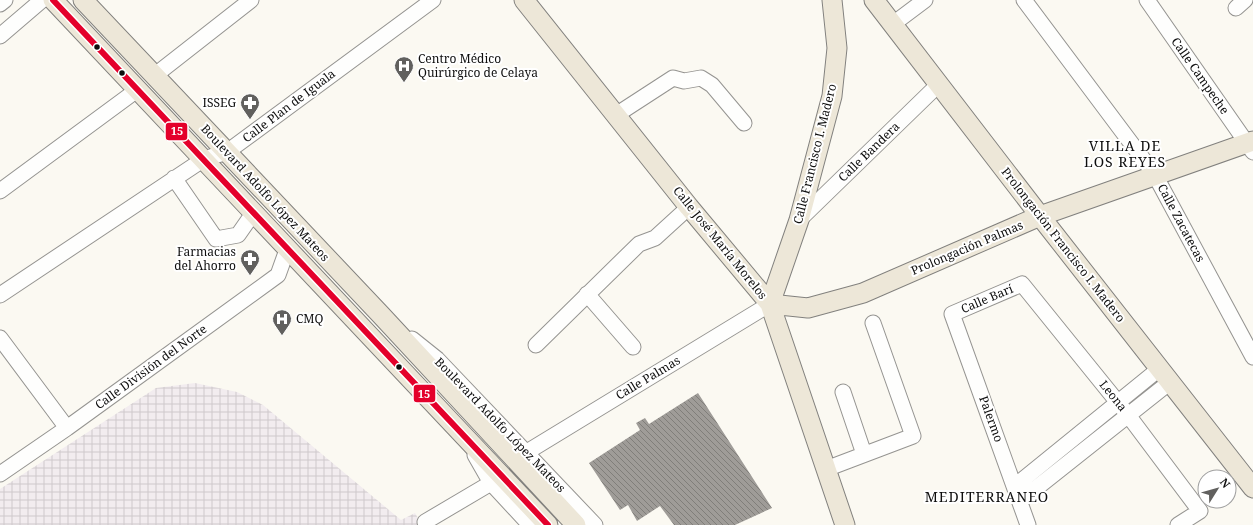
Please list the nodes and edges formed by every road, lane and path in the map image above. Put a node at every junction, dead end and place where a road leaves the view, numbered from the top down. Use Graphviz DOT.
graph roads {
  1 [pos="6,0"];
  2 [pos="42,0"];
  3 [pos="53,0"];
  4 [pos="83,0"];
  5 [pos="251,0"];
  6 [pos="433,0"];
  7 [pos="524,0"];
  8 [pos="832,0"];
  9 [pos="874,0"];
  10 [pos="925,0"];
  11 [pos="1024,0"];
  12 [pos="1147,0"];
  13 [pos="0,4"];
  14 [pos="893,24"];
  15 [pos="0,36"];
  16 [pos="154,76"];
  17 [pos="939,84"];
  18 [pos="137,90"];
  19 [pos="616,115"];
  20 [pos="744,123"];
  21 [pos="1251,146"];
  22 [pos="227,152"];
  23 [pos="204,159"];
  24 [pos="1155,175"];
  25 [pos="174,178"];
  26 [pos="0,191"];
  27 [pos="689,207"];
  28 [pos="254,212"];
  29 [pos="1040,216"];
  30 [pos="799,220"];
  31 [pos="288,247"];
  32 [pos="1022,284"];
  33 [pos="587,294"];
  34 [pos="0,295"];
  35 [pos="770,304"];
  36 [pos="952,314"];
  37 [pos="381,315"];
  38 [pos="873,323"];
  39 [pos="0,338"];
  40 [pos="536,345"];
  41 [pos="633,346"];
  42 [pos="1252,352"];
  43 [pos="1165,375"];
  44 [pos="843,392"];
  45 [pos="1118,403"];
  46 [pos="1128,415"];
  47 [pos="67,428"];
  48 [pos="463,435"];
  49 [pos="527,452"];
  50 [pos="864,454"];
  51 [pos="826,469"];
  52 [pos="0,474"];
  53 [pos="491,483"];
  54 [pos="1015,486"];
  55 [pos="1253,488"];
  56 [pos="1020,501"];
  57 [pos="425,522"];
  58 [pos="530,525"];
  59 [pos="548,525"];
  60 [pos="576,525"];
  61 [pos="595,525"];
  62 [pos="845,525"];
  63 [pos="1028,525"];
  64 [pos="1178,525"];
  1 -- 13 [label="street"];
  2 -- 15 [label="street"];
  3 -- 18 [label="main road, Boulevard Adolfo López Mateos"];
  4 -- 16 [label="main road, Boulevard Adolfo López Mateos"];
  5 -- 16 [label="street"];
  6 -- 22 [label="street, Calle Plan de Iguala"];
  7 -- 19 [label="main road, Calle José María Morelos"];
  8 -- 30 [label="main road, Calle Francisco I. Madero"];
  9 -- 14 [label="main road, Prolongación Francisco I. Madero"];
  10 -- 14 [label="street"];
  11 -- 24 [label="street, Calle Zacatecas"];
  12 -- 21 [label="street, Calle Campeche"];
  14 -- 17 [label="main road, Prolongación Francisco I. Madero"];
  16 -- 22 [label="main road, Boulevard Adolfo López Mateos"];
  17 -- 29 [label="main road, Prolongación Francisco I. Madero"];
  17 -- 30 [label="street, Calle Bandera"];
  18 -- 23 [label="main road, Boulevard Adolfo López Mateos"];
  18 -- 26 [label="street"];
  19 -- 20 [label="street"];
  19 -- 27 [label="main road, Calle José María Morelos"];
  21 -- 24 [label="main road, Prolongación Palmas"];
  22 -- 23 [label="street, Calle Plan de Iguala"];
  22 -- 37 [label="main road, Boulevard Adolfo López Mateos"];
  23 -- 25 [label="street, Calle Plan de Iguala"];
  23 -- 28 [label="main road, Boulevard Adolfo López Mateos"];
  24 -- 29 [label="main road, Prolongación Palmas"];
  24 -- 42 [label="street, Calle Zacatecas"];
  25 -- 28 [label="street"];
  25 -- 34 [label="street, Calle Plan de Iguala"];
  27 -- 33 [label="street"];
  27 -- 35 [label="main road, Calle José María Morelos"];
  28 -- 31 [label="main road, Boulevard Adolfo López Mateos"];
  29 -- 35 [label="main road, Prolongación Palmas"];
  29 -- 43 [label="main road, Prolongación Francisco I. Madero"];
  30 -- 35 [label="main road, Calle Francisco I. Madero"];
  31 -- 47 [label="street, Calle División del Norte"];
  31 -- 48 [label="main road, Boulevard Adolfo López Mateos"];
  32 -- 36 [label="street, Calle Barí"];
  32 -- 45 [label="street, Leona"];
  33 -- 40 [label="street"];
  33 -- 41 [label="street"];
  35 -- 49 [label="street, Calle Palmas"];
  35 -- 51 [label="main road, Calle José María Morelos"];
  36 -- 54 [label="street, Palermo"];
  37 -- 49 [label="street, Boulevard Adolfo López Mateos"];
  37 -- 60 [label="main road, Boulevard Adolfo López Mateos"];
  38 -- 50 [label="street"];
  39 -- 47 [label="street"];
  43 -- 45 [label="street"];
  43 -- 46 [label="street"];
  43 -- 55 [label="main road, Prolongación Francisco I. Madero"];
  44 -- 50 [label="street"];
  45 -- 46 [label="street, Leona"];
  45 -- 54 [label="street"];
  46 -- 56 [label="street"];
  46 -- 64 [label="street, Leona"];
  47 -- 52 [label="street, Calle División del Norte"];
  48 -- 53 [label="street, Boulevard Adolfo López Mateos"];
  48 -- 59 [label="main road, Boulevard Adolfo López Mateos"];
  49 -- 61 [label="street, Boulevard Adolfo López Mateos"];
  50 -- 51 [label="street"];
  51 -- 62 [label="main road, Calle José María Morelos"];
  53 -- 57 [label="street"];
  53 -- 58 [label="street, Boulevard Adolfo López Mateos"];
  54 -- 56 [label="street, Palermo"];
  56 -- 63 [label="street, Palermo"];
}
